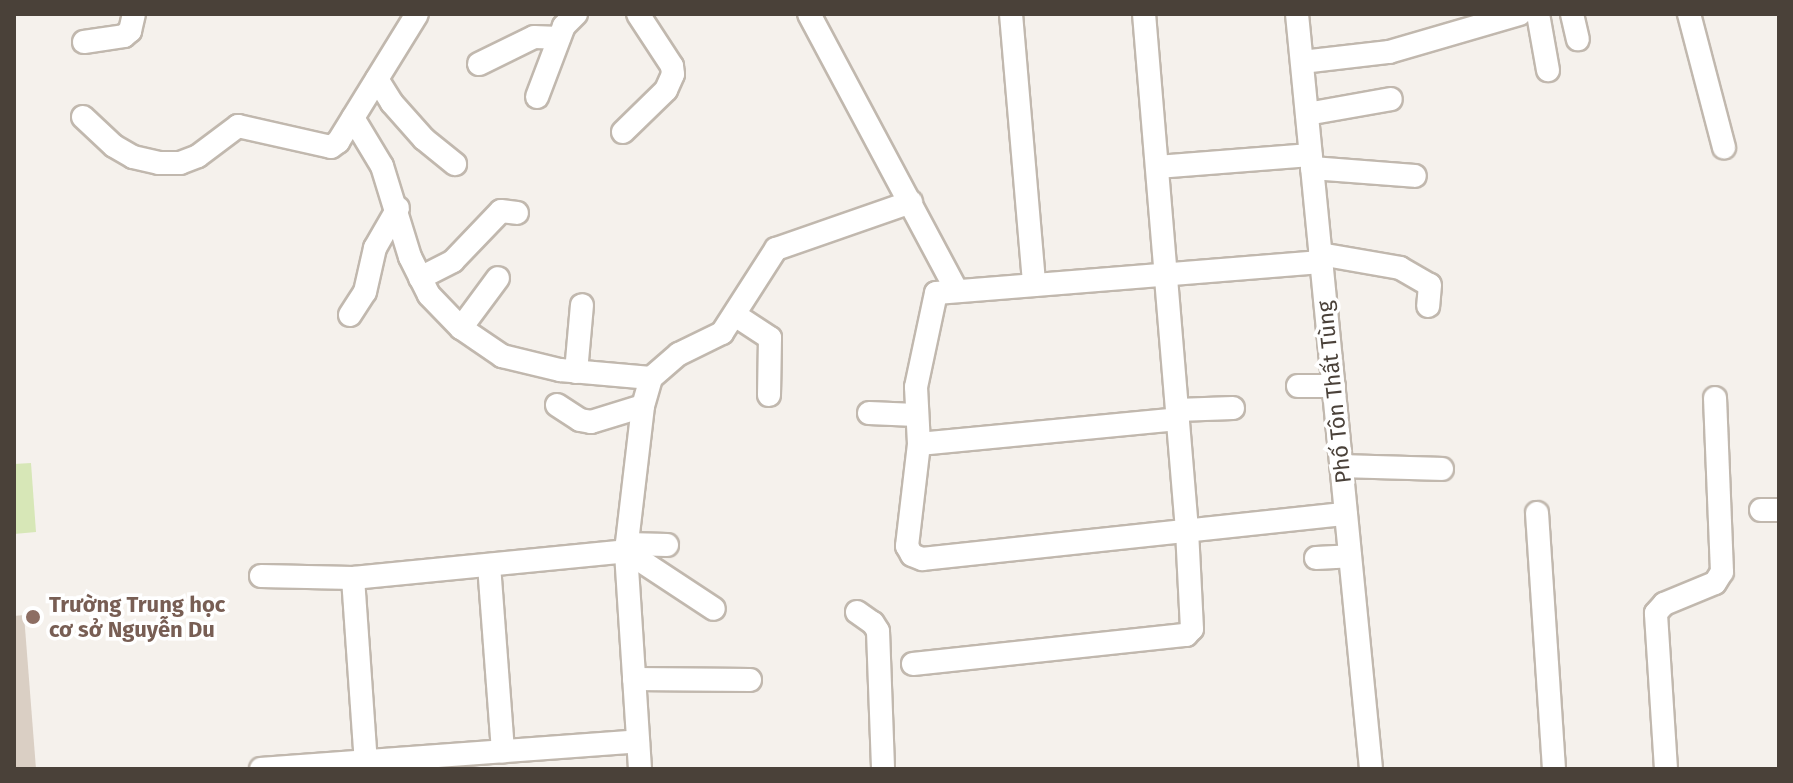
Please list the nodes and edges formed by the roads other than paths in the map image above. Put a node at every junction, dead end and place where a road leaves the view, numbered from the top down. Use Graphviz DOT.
graph roads {
  1 [pos="134,14"];
  2 [pos="417,14"];
  3 [pos="576,14"];
  4 [pos="638,14"];
  5 [pos="809,14"];
  6 [pos="1011,14"];
  7 [pos="1144,14"];
  8 [pos="1297,14"];
  9 [pos="1520,14"];
  10 [pos="1538,14"];
  11 [pos="1572,14"];
  12 [pos="1689,14"];
  13 [pos="559,38"];
  14 [pos="1578,39"];
  15 [pos="84,42"];
  16 [pos="1302,62"];
  17 [pos="479,64"];
  18 [pos="1548,70"];
  19 [pos="377,79"];
  20 [pos="537,97"];
  21 [pos="1391,99"];
  22 [pos="1307,114"];
  23 [pos="83,117"];
  24 [pos="353,118"];
  25 [pos="623,132"];
  26 [pos="1724,147"];
  27 [pos="1312,161"];
  28 [pos="455,164"];
  29 [pos="1157,167"];
  30 [pos="1415,176"];
  31 [pos="911,202"];
  32 [pos="398,208"];
  33 [pos="517,213"];
  34 [pos="1321,258"];
  35 [pos="1166,273"];
  36 [pos="420,278"];
  37 [pos="498,278"];
  38 [pos="1034,285"];
  39 [pos="957,291"];
  40 [pos="582,305"];
  41 [pos="1428,306"];
  42 [pos="350,315"];
  43 [pos="735,315"];
  44 [pos="461,328"];
  45 [pos="576,372"];
  46 [pos="651,378"];
  47 [pos="1298,386"];
  48 [pos="1334,386"];
  49 [pos="769,395"];
  50 [pos="1715,398"];
  51 [pos="557,405"];
  52 [pos="643,406"];
  53 [pos="1233,408"];
  54 [pos="869,413"];
  55 [pos="916,415"];
  56 [pos="1177,415"];
  57 [pos="919,444"];
  58 [pos="1342,466"];
  59 [pos="1442,469"];
  60 [pos="1537,513"];
  61 [pos="1346,514"];
  62 [pos="1187,530"];
  63 [pos="667,545"];
  64 [pos="626,548"];
  65 [pos="1350,556"];
  66 [pos="1316,558"];
  67 [pos="489,565"];
  68 [pos="261,576"];
  69 [pos="353,578"];
  70 [pos="714,609"];
  71 [pos="857,612"];
  72 [pos="913,664"];
  73 [pos="634,679"];
  74 [pos="750,680"];
  75 [pos="638,741"];
  76 [pos="503,751"];
  77 [pos="366,762"];
  78 [pos="261,769"];
  79 [pos="640,769"];
  80 [pos="883,769"];
  81 [pos="1371,769"];
  82 [pos="1554,769"];
  83 [pos="1666,769"];
  1 -- 15 [label="street"];
  2 -- 19 [label="street"];
  3 -- 13 [label="street"];
  4 -- 25 [label="street"];
  5 -- 31 [label="street"];
  6 -- 38 [label="street"];
  7 -- 29 [label="street"];
  8 -- 16 [label="street, Phố Tôn Thất Tùng"];
  9 -- 16 [label="street"];
  10 -- 18 [label="street"];
  11 -- 14 [label="street"];
  12 -- 26 [label="street"];
  13 -- 17 [label="street"];
  13 -- 20 [label="street"];
  16 -- 22 [label="street, Phố Tôn Thất Tùng"];
  19 -- 24 [label="street"];
  19 -- 28 [label="street"];
  21 -- 22 [label="street"];
  22 -- 27 [label="street, Phố Tôn Thất Tùng"];
  23 -- 24 [label="street"];
  24 -- 32 [label="street"];
  27 -- 29 [label="street"];
  27 -- 30 [label="street"];
  27 -- 34 [label="street, Phố Tôn Thất Tùng"];
  29 -- 35 [label="street"];
  31 -- 39 [label="street"];
  31 -- 43 [label="street"];
  32 -- 36 [label="street"];
  32 -- 42 [label="street"];
  33 -- 36 [label="street"];
  34 -- 35 [label="street"];
  34 -- 41 [label="street"];
  34 -- 48 [label="street, Phố Tôn Thất Tùng"];
  35 -- 38 [label="street"];
  35 -- 56 [label="street"];
  36 -- 44 [label="street"];
  37 -- 44 [label="street"];
  38 -- 39 [label="street"];
  39 -- 55 [label="street"];
  40 -- 45 [label="street"];
  43 -- 46 [label="street"];
  43 -- 49 [label="street"];
  44 -- 45 [label="street"];
  45 -- 46 [label="street"];
  46 -- 52 [label="street"];
  47 -- 48 [label="street"];
  48 -- 58 [label="street, Phố Tôn Thất Tùng"];
  50 -- 83 [label="street"];
  51 -- 52 [label="street"];
  52 -- 64 [label="street"];
  53 -- 56 [label="street"];
  54 -- 55 [label="street"];
  55 -- 57 [label="street"];
  56 -- 57 [label="street"];
  56 -- 62 [label="street"];
  57 -- 62 [label="street"];
  58 -- 59 [label="street"];
  58 -- 61 [label="street, Phố Tôn Thất Tùng"];
  60 -- 82 [label="street"];
  61 -- 62 [label="street"];
  61 -- 65 [label="street, Phố Tôn Thất Tùng"];
  62 -- 72 [label="street"];
  63 -- 64 [label="street"];
  64 -- 67 [label="street"];
  64 -- 70 [label="street"];
  64 -- 73 [label="street"];
  65 -- 66 [label="street"];
  65 -- 81 [label="street, Phố Tôn Thất Tùng"];
  67 -- 69 [label="street"];
  67 -- 76 [label="street"];
  68 -- 69 [label="street"];
  69 -- 77 [label="street"];
  71 -- 80 [label="street"];
  73 -- 74 [label="street"];
  73 -- 75 [label="street"];
  75 -- 76 [label="street"];
  75 -- 79 [label="street"];
  76 -- 77 [label="street"];
  77 -- 78 [label="street"];
}
